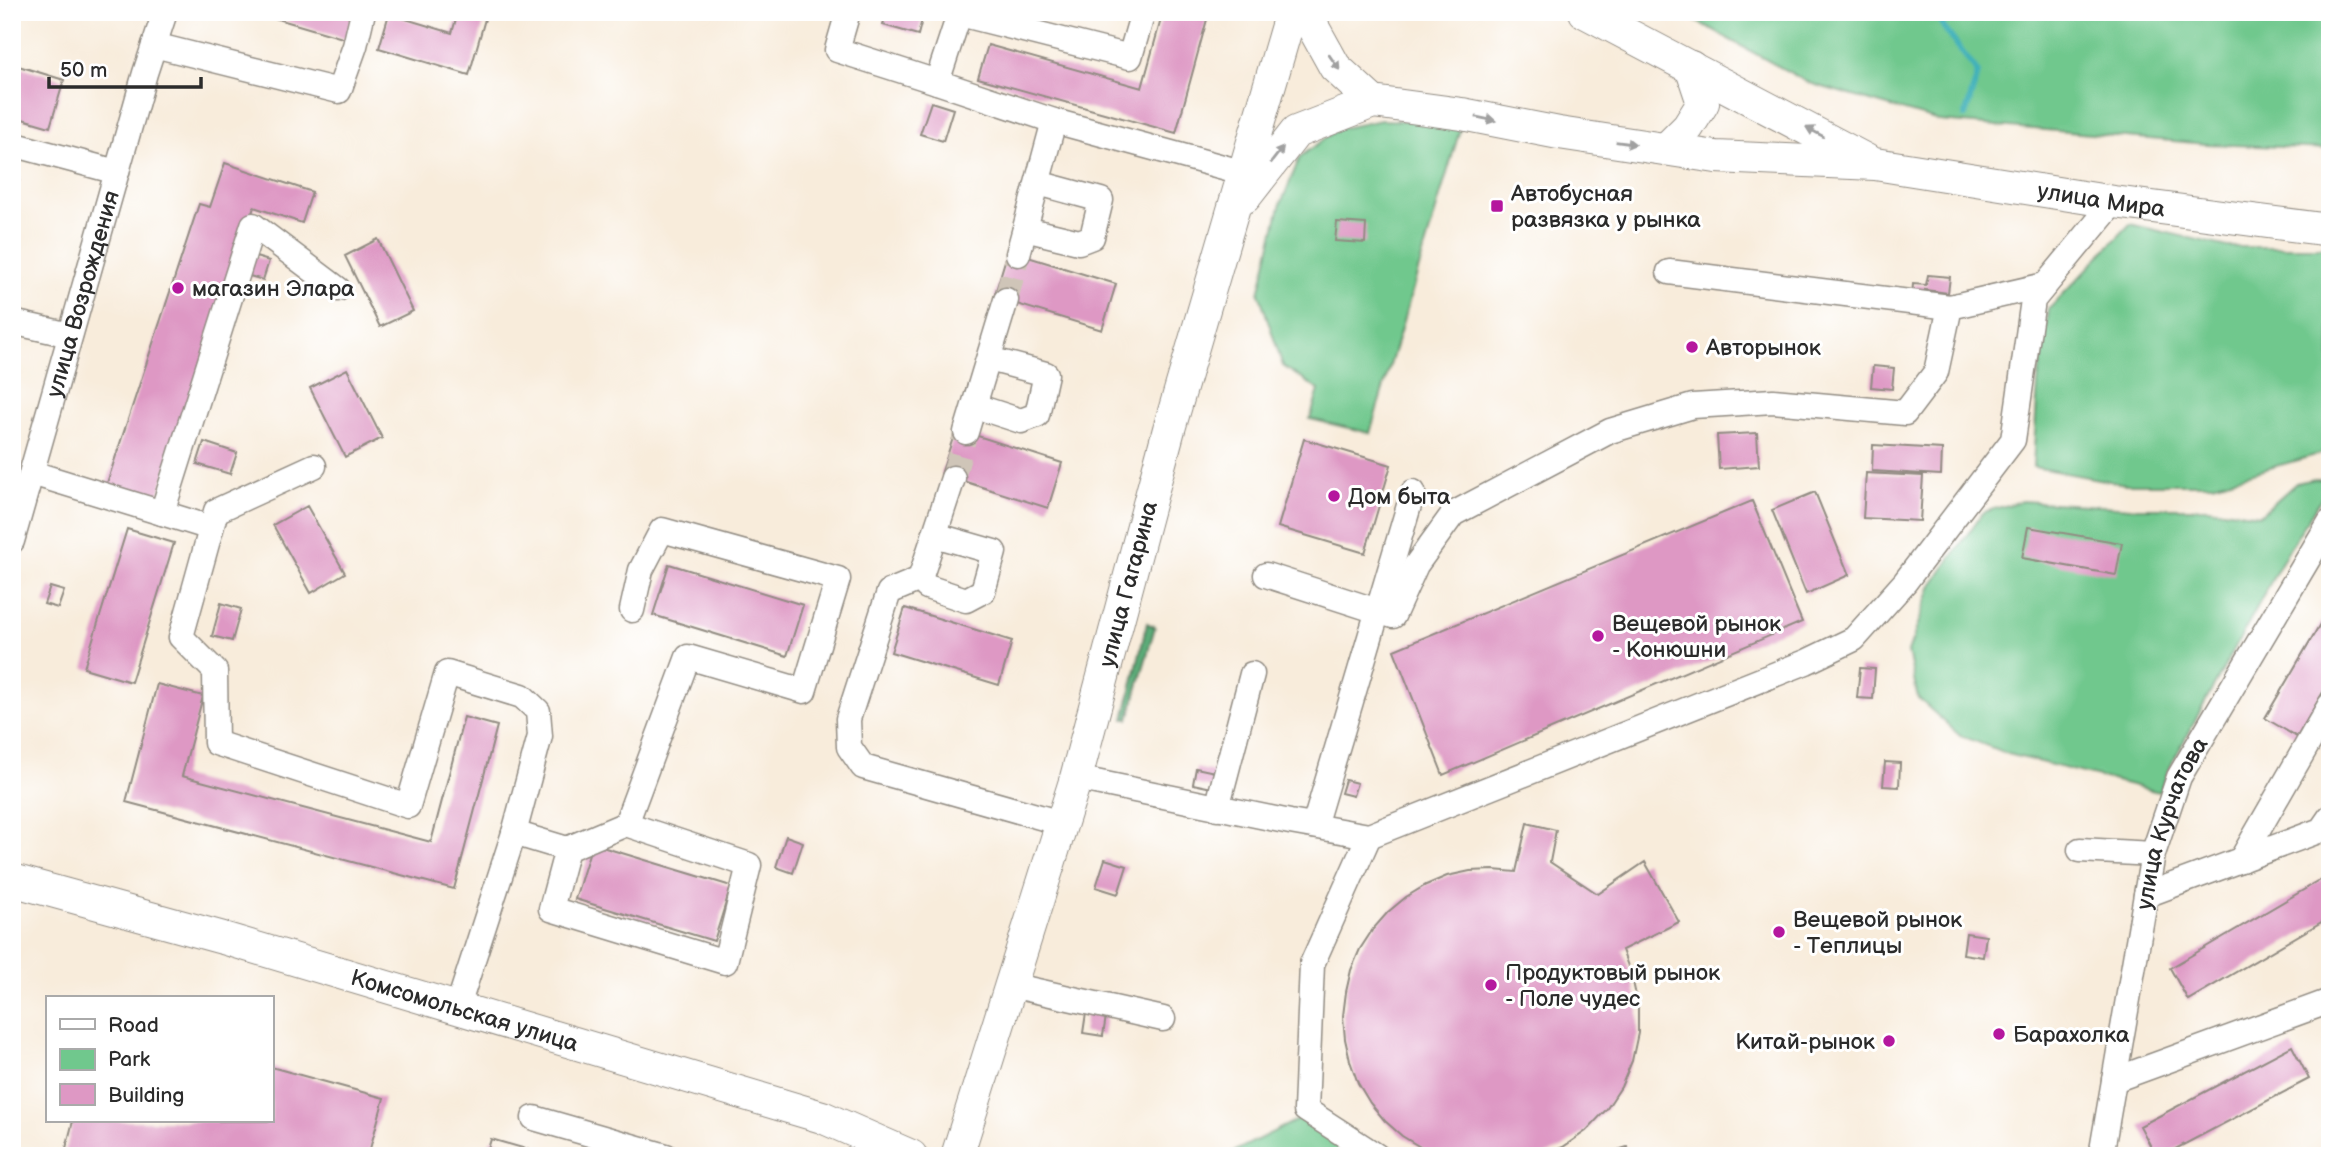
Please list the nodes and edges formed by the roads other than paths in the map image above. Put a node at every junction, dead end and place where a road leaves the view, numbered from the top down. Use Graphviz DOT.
graph roads {
  1 [pos="165,12"];
  2 [pos="363,12"];
  3 [pos="848,12"];
  4 [pos="1143,12"];
  5 [pos="1291,12"];
  6 [pos="1310,12"];
  7 [pos="1585,12"];
  8 [pos="960,13"];
  9 [pos="155,45"];
  10 [pos="1691,67"];
  11 [pos="937,82"];
  12 [pos="1373,102"];
  13 [pos="1054,121"];
  14 [pos="12,144"];
  15 [pos="1666,149"];
  16 [pos="1875,164"];
  17 [pos="117,173"];
  18 [pos="1245,173"];
  19 [pos="1038,183"];
  20 [pos="2114,202"];
  21 [pos="1235,209"];
  22 [pos="1025,229"];
  23 [pos="2330,230"];
  24 [pos="1018,254"];
  25 [pos="1669,272"];
  26 [pos="2045,285"];
  27 [pos="338,289"];
  28 [pos="1006,300"];
  29 [pos="1950,307"];
  30 [pos="12,322"];
  31 [pos="70,335"];
  32 [pos="989,359"];
  33 [pos="975,406"];
  34 [pos="966,432"];
  35 [pos="314,466"];
  36 [pos="32,473"];
  37 [pos="953,478"];
  38 [pos="1413,492"];
  39 [pos="162,513"];
  40 [pos="2330,522"];
  41 [pos="211,527"];
  42 [pos="935,535"];
  43 [pos="12,541"];
  44 [pos="1266,575"];
  45 [pos="920,579"];
  46 [pos="632,610"];
  47 [pos="1377,612"];
  48 [pos="1252,674"];
  49 [pos="2330,705"];
  50 [pos="1076,778"];
  51 [pos="1217,808"];
  52 [pos="2330,817"];
  53 [pos="1061,823"];
  54 [pos="626,824"];
  55 [pos="1314,826"];
  56 [pos="514,833"];
  57 [pos="1369,836"];
  58 [pos="567,849"];
  59 [pos="2080,850"];
  60 [pos="2153,854"];
  61 [pos="2241,860"];
  62 [pos="12,880"];
  63 [pos="2146,895"];
  64 [pos="1010,985"];
  65 [pos="2330,1001"];
  66 [pos="457,1009"];
  67 [pos="1163,1019"];
  68 [pos="2115,1080"];
  69 [pos="534,1118"];
  70 [pos="666,1156"];
  71 [pos="911,1156"];
  72 [pos="957,1156"];
  73 [pos="1377,1156"];
  74 [pos="2102,1156"];
  1 -- 9 [label="street, улица Возрождения"];
  2 -- 9 [label="street"];
  3 -- 11 [label="street"];
  4 -- 8 [label="street"];
  5 -- 18 [label="main road, улица Гагарина"];
  6 -- 12 [label="main road, one-way"];
  7 -- 10 [label="main road"];
  8 -- 11 [label="street"];
  9 -- 17 [label="street, улица Возрождения"];
  10 -- 15 [label="main road"];
  16 -- 10 [label="main road, one-way"];
  11 -- 13 [label="street"];
  12 -- 15 [label="main road, one-way"];
  21 -- 12 [label="main road, one-way"];
  13 -- 18 [label="street"];
  13 -- 19 [label="street"];
  14 -- 17 [label="street"];
  15 -- 16 [label="main road"];
  16 -- 20 [label="main road, улица Мира"];
  17 -- 31 [label="street, улица Возрождения"];
  18 -- 21 [label="main road, улица Гагарина"];
  19 -- 22 [label="street"];
  19 -- 22 [label="street"];
  20 -- 23 [label="main road, улица Мира"];
  20 -- 26 [label="street"];
  21 -- 50 [label="main road, улица Гагарина"];
  22 -- 24 [label="street"];
  25 -- 29 [label="street"];
  26 -- 29 [label="street"];
  26 -- 57 [label="street"];
  27 -- 39 [label="street"];
  28 -- 32 [label="street"];
  29 -- 47 [label="street"];
  30 -- 31 [label="street"];
  31 -- 36 [label="street, улица Возрождения"];
  32 -- 33 [label="street"];
  32 -- 33 [label="street"];
  33 -- 34 [label="street"];
  35 -- 41 [label="street"];
  36 -- 39 [label="street"];
  36 -- 43 [label="street, улица Возрождения"];
  37 -- 42 [label="street"];
  38 -- 47 [label="street"];
  39 -- 41 [label="street"];
  40 -- 60 [label="street, улица Курчатова"];
  41 -- 56 [label="street"];
  42 -- 45 [label="street"];
  42 -- 45 [label="street"];
  44 -- 47 [label="street"];
  45 -- 53 [label="street"];
  46 -- 54 [label="street"];
  47 -- 55 [label="street"];
  48 -- 51 [label="street"];
  49 -- 61 [label="street"];
  50 -- 51 [label="street"];
  50 -- 53 [label="main road, улица Гагарина"];
  51 -- 55 [label="street"];
  52 -- 61 [label="street"];
  53 -- 64 [label="main road, улица Гагарина"];
  54 -- 58 [label="street"];
  54 -- 58 [label="street"];
  55 -- 57 [label="street"];
  56 -- 58 [label="street"];
  56 -- 66 [label="street"];
  57 -- 73 [label="street"];
  59 -- 60 [label="street"];
  60 -- 63 [label="street, улица Курчатова"];
  61 -- 63 [label="street"];
  62 -- 66 [label="main road, Комсомольская улица"];
  63 -- 68 [label="street, улица Курчатова"];
  64 -- 67 [label="street"];
  64 -- 72 [label="main road, улица Гагарина"];
  65 -- 68 [label="street"];
  66 -- 71 [label="main road, Комсомольская улица"];
  68 -- 74 [label="street, улица Курчатова"];
  69 -- 70 [label="street"];
}
